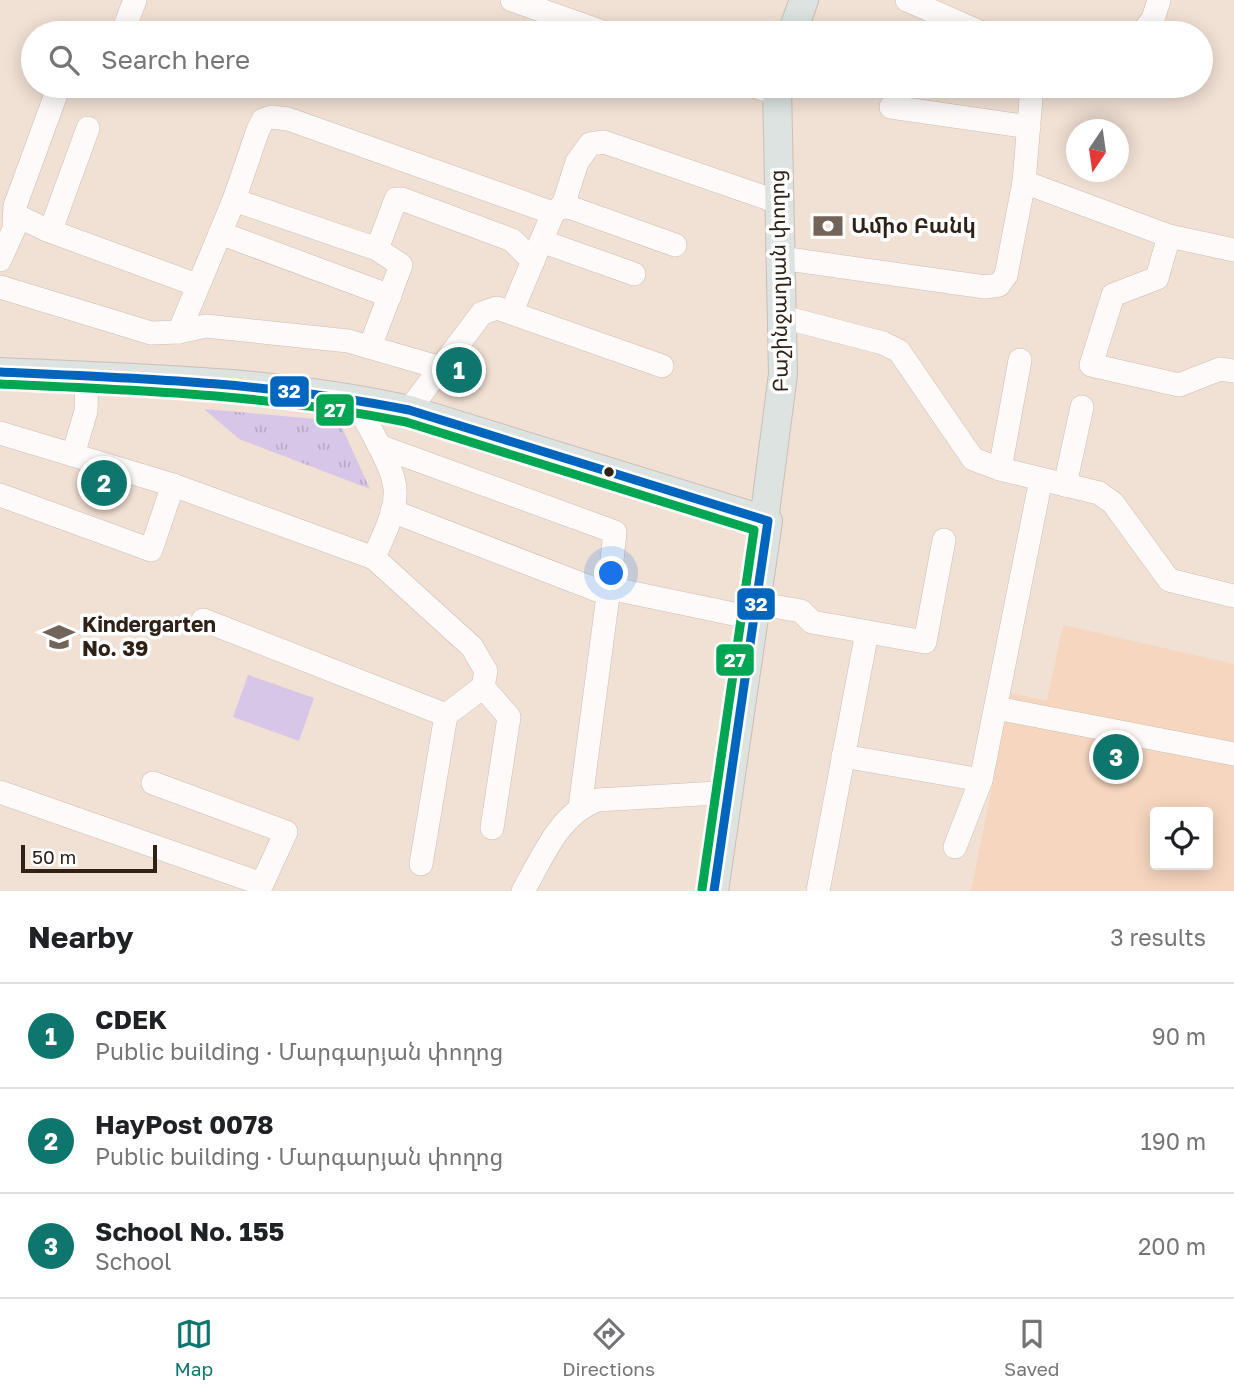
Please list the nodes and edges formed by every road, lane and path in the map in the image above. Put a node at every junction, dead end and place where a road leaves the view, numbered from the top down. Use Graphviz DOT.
graph roads {
  1 [pos="135,0"];
  2 [pos="512,0"];
  3 [pos="804,0"];
  4 [pos="907,0"];
  5 [pos="1159,0"];
  6 [pos="127,21"];
  7 [pos="572,21"];
  8 [pos="796,21"];
  9 [pos="955,21"];
  10 [pos="1151,21"];
  11 [pos="55,98"];
  12 [pos="770,98"];
  13 [pos="1031,98"];
  14 [pos="891,107"];
  15 [pos="1029,127"];
  16 [pos="88,128"];
  17 [pos="1024,182"];
  18 [pos="234,200"];
  19 [pos="778,202"];
  20 [pos="558,210"];
  21 [pos="14,223"];
  22 [pos="47,230"];
  23 [pos="220,233"];
  24 [pos="1170,236"];
  25 [pos="675,245"];
  26 [pos="377,249"];
  27 [pos="1234,250"];
  28 [pos="537,251"];
  29 [pos="780,258"];
  30 [pos="0,260"];
  31 [pos="634,274"];
  32 [pos="197,285"];
  33 [pos="0,287"];
  34 [pos="390,296"];
  35 [pos="512,311"];
  36 [pos="783,317"];
  37 [pos="179,332"];
  38 [pos="370,347"];
  39 [pos="1020,360"];
  40 [pos="662,366"];
  41 [pos="440,368"];
  42 [pos="1234,370"];
  43 [pos="0,375"];
  44 [pos="87,378"];
  45 [pos="356,403"];
  46 [pos="1083,407"];
  47 [pos="407,412"];
  48 [pos="0,433"];
  49 [pos="379,446"];
  50 [pos="73,455"];
  51 [pos="1000,470"];
  52 [pos="1041,479"];
  53 [pos="173,485"];
  54 [pos="1065,485"];
  55 [pos="0,495"];
  56 [pos="393,511"];
  57 [pos="766,523"];
  58 [pos="944,540"];
  59 [pos="374,558"];
  60 [pos="609,587"];
  61 [pos="1234,596"];
  62 [pos="752,610"];
  63 [pos="203,620"];
  64 [pos="867,632"];
  65 [pos="483,687"];
  66 [pos="996,708"];
  67 [pos="446,715"];
  68 [pos="1234,754"];
  69 [pos="843,756"];
  70 [pos="981,780"];
  71 [pos="153,783"];
  72 [pos="0,792"];
  73 [pos="718,793"];
  74 [pos="580,807"];
  75 [pos="492,828"];
  76 [pos="955,847"];
  77 [pos="421,864"];
  78 [pos="262,888"];
  79 [pos="523,891"];
  80 [pos="701,891"];
  81 [pos="714,891"];
  82 [pos="818,891"];
  1 -- 6 [label="street"];
  2 -- 7 [label="street"];
  3 -- 8 [label="main road"];
  4 -- 9 [label="street"];
  5 -- 10 [label="street"];
  11 -- 21 [label="street"];
  12 -- 19 [label="main road, Բաշինջաղյան փողոց"];
  13 -- 15 [label="street"];
  14 -- 15 [label="street"];
  15 -- 17 [label="street"];
  16 -- 22 [label="street"];
  17 -- 24 [label="street"];
  17 -- 29 [label="street"];
  18 -- 20 [label="street"];
  18 -- 23 [label="street"];
  18 -- 26 [label="street"];
  19 -- 20 [label="street"];
  19 -- 29 [label="main road, Բաշինջաղյան փողոց"];
  20 -- 25 [label="street"];
  20 -- 28 [label="street"];
  21 -- 22 [label="street"];
  21 -- 30 [label="street"];
  22 -- 32 [label="street"];
  23 -- 32 [label="street"];
  23 -- 34 [label="street"];
  24 -- 27 [label="street"];
  24 -- 42 [label="street"];
  26 -- 28 [label="street"];
  26 -- 34 [label="street"];
  28 -- 31 [label="street"];
  28 -- 35 [label="street"];
  29 -- 36 [label="main road, Բաշինջաղյան փողոց"];
  32 -- 37 [label="street"];
  33 -- 37 [label="street"];
  34 -- 38 [label="street"];
  35 -- 40 [label="street"];
  35 -- 41 [label="street"];
  36 -- 51 [label="street"];
  36 -- 57 [label="main road, Բաշինջաղյան փողոց"];
  37 -- 38 [label="street"];
  38 -- 41 [label="street"];
  39 -- 51 [label="street"];
  41 -- 47 [label="street"];
  43 -- 44 [label="main road"];
  44 -- 45 [label="main road"];
  44 -- 47 [label="main road"];
  44 -- 50 [label="street"];
  45 -- 47 [label="main road"];
  45 -- 49 [label="street"];
  46 -- 54 [label="street"];
  47 -- 57 [label="main road"];
  48 -- 50 [label="street"];
  49 -- 56 [label="street"];
  49 -- 60 [label="street"];
  50 -- 53 [label="street"];
  51 -- 52 [label="street"];
  52 -- 54 [label="street"];
  52 -- 66 [label="street"];
  53 -- 55 [label="street"];
  53 -- 59 [label="street"];
  54 -- 61 [label="street"];
  56 -- 59 [label="street"];
  56 -- 60 [label="street"];
  57 -- 62 [label="main road, Բաշինջաղյան փողոց"];
  58 -- 64 [label="street"];
  59 -- 65 [label="street"];
  60 -- 62 [label="street"];
  60 -- 74 [label="street"];
  62 -- 64 [label="street"];
  62 -- 73 [label="main road, Բաշինջաղյան փողոց"];
  62 -- 81 [label="main road, Բաշինջաղյան փողոց"];
  63 -- 67 [label="street"];
  64 -- 69 [label="street"];
  65 -- 67 [label="street"];
  65 -- 75 [label="street"];
  66 -- 68 [label="street"];
  66 -- 70 [label="street"];
  67 -- 77 [label="street"];
  69 -- 70 [label="street"];
  69 -- 82 [label="street"];
  70 -- 76 [label="street"];
  71 -- 78 [label="street"];
  72 -- 78 [label="street"];
  73 -- 74 [label="street"];
  73 -- 80 [label="main road, Բաշինջաղյան փողոց"];
  74 -- 79 [label="street"];
}
